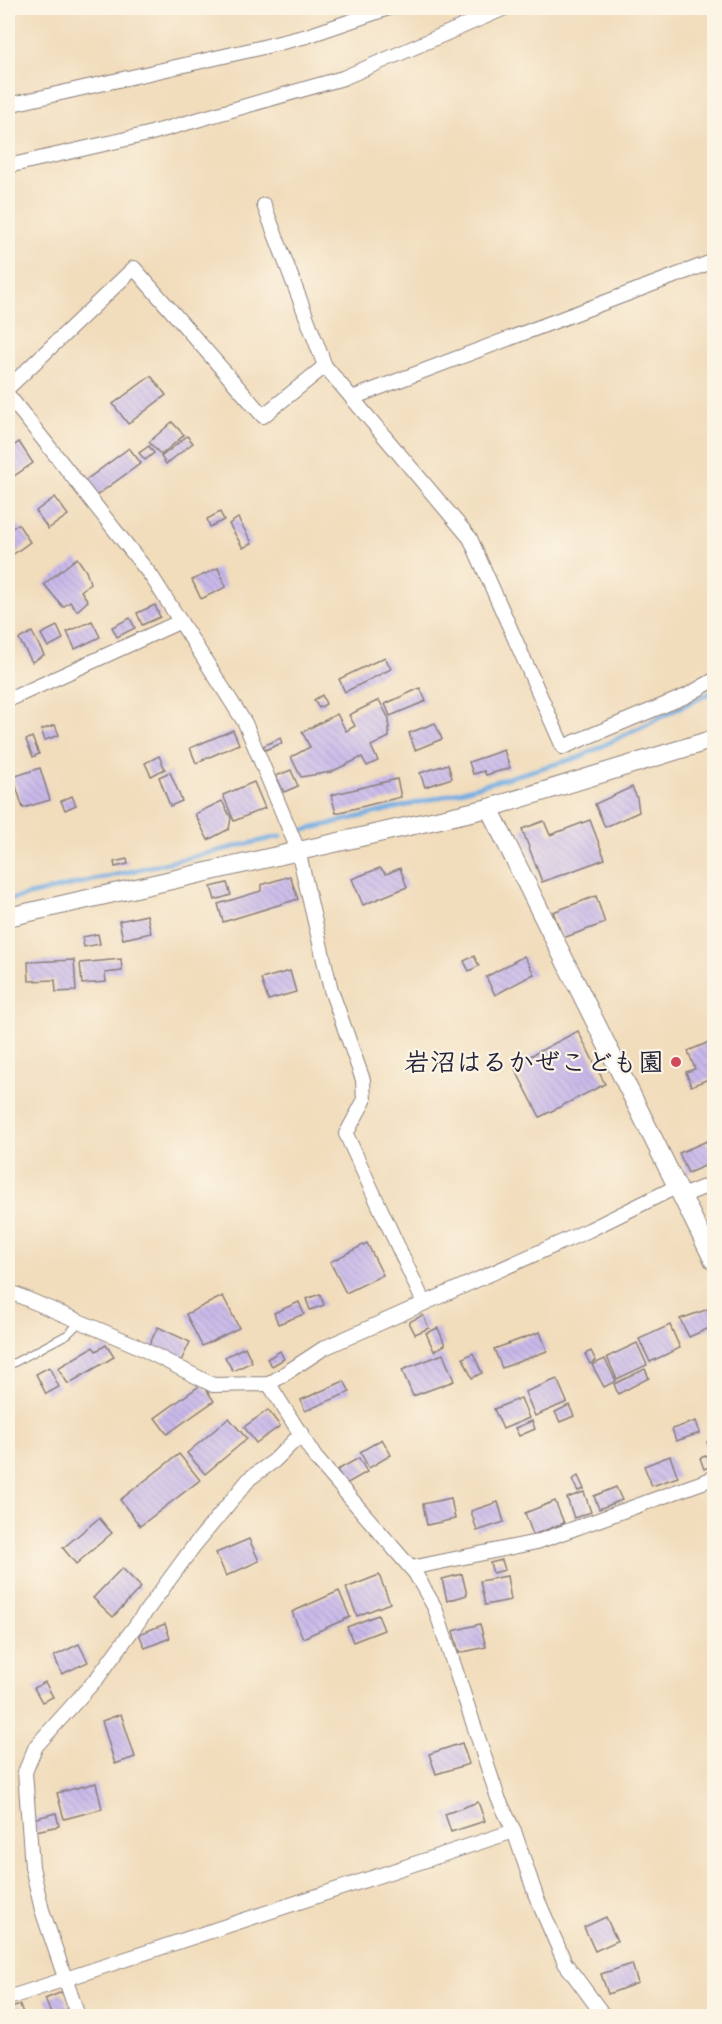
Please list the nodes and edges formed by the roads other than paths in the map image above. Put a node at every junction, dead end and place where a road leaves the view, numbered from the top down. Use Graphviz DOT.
graph roads {
  1 [pos="389,8"];
  2 [pos="505,8"];
  3 [pos="8,105"];
  4 [pos="8,166"];
  5 [pos="264,205"];
  6 [pos="714,261"];
  7 [pos="325,366"];
  8 [pos="8,388"];
  9 [pos="8,395"];
  10 [pos="352,398"];
  11 [pos="179,622"];
  12 [pos="714,680"];
  13 [pos="8,700"];
  14 [pos="714,739"];
  15 [pos="489,807"];
  16 [pos="298,850"];
  17 [pos="8,917"];
  18 [pos="714,1183"];
  19 [pos="679,1192"];
  20 [pos="714,1261"];
  21 [pos="8,1291"];
  22 [pos="424,1304"];
  23 [pos="80,1322"];
  24 [pos="8,1366"];
  25 [pos="269,1384"];
  26 [pos="302,1433"];
  27 [pos="714,1478"];
  28 [pos="411,1568"];
  29 [pos="514,1831"];
  30 [pos="66,1980"];
  31 [pos="8,1998"];
  32 [pos="78,2016"];
  33 [pos="604,2016"];
  1 -- 3 [label="street"];
  2 -- 4 [label="street"];
  5 -- 7 [label="street"];
  6 -- 10 [label="street"];
  7 -- 8 [label="street"];
  7 -- 10 [label="street"];
  9 -- 11 [label="street"];
  10 -- 12 [label="street"];
  11 -- 13 [label="street"];
  11 -- 16 [label="street"];
  14 -- 15 [label="street"];
  15 -- 16 [label="street"];
  15 -- 19 [label="street"];
  16 -- 17 [label="street"];
  16 -- 22 [label="street"];
  18 -- 19 [label="street"];
  19 -- 20 [label="street"];
  19 -- 22 [label="street"];
  21 -- 23 [label="street"];
  22 -- 25 [label="street"];
  23 -- 24 [label="lane"];
  23 -- 25 [label="street"];
  25 -- 26 [label="street"];
  26 -- 28 [label="street"];
  26 -- 30 [label="street"];
  27 -- 28 [label="street"];
  28 -- 29 [label="street"];
  29 -- 30 [label="street"];
  29 -- 33 [label="street"];
  30 -- 31 [label="street"];
  30 -- 32 [label="street"];
}
